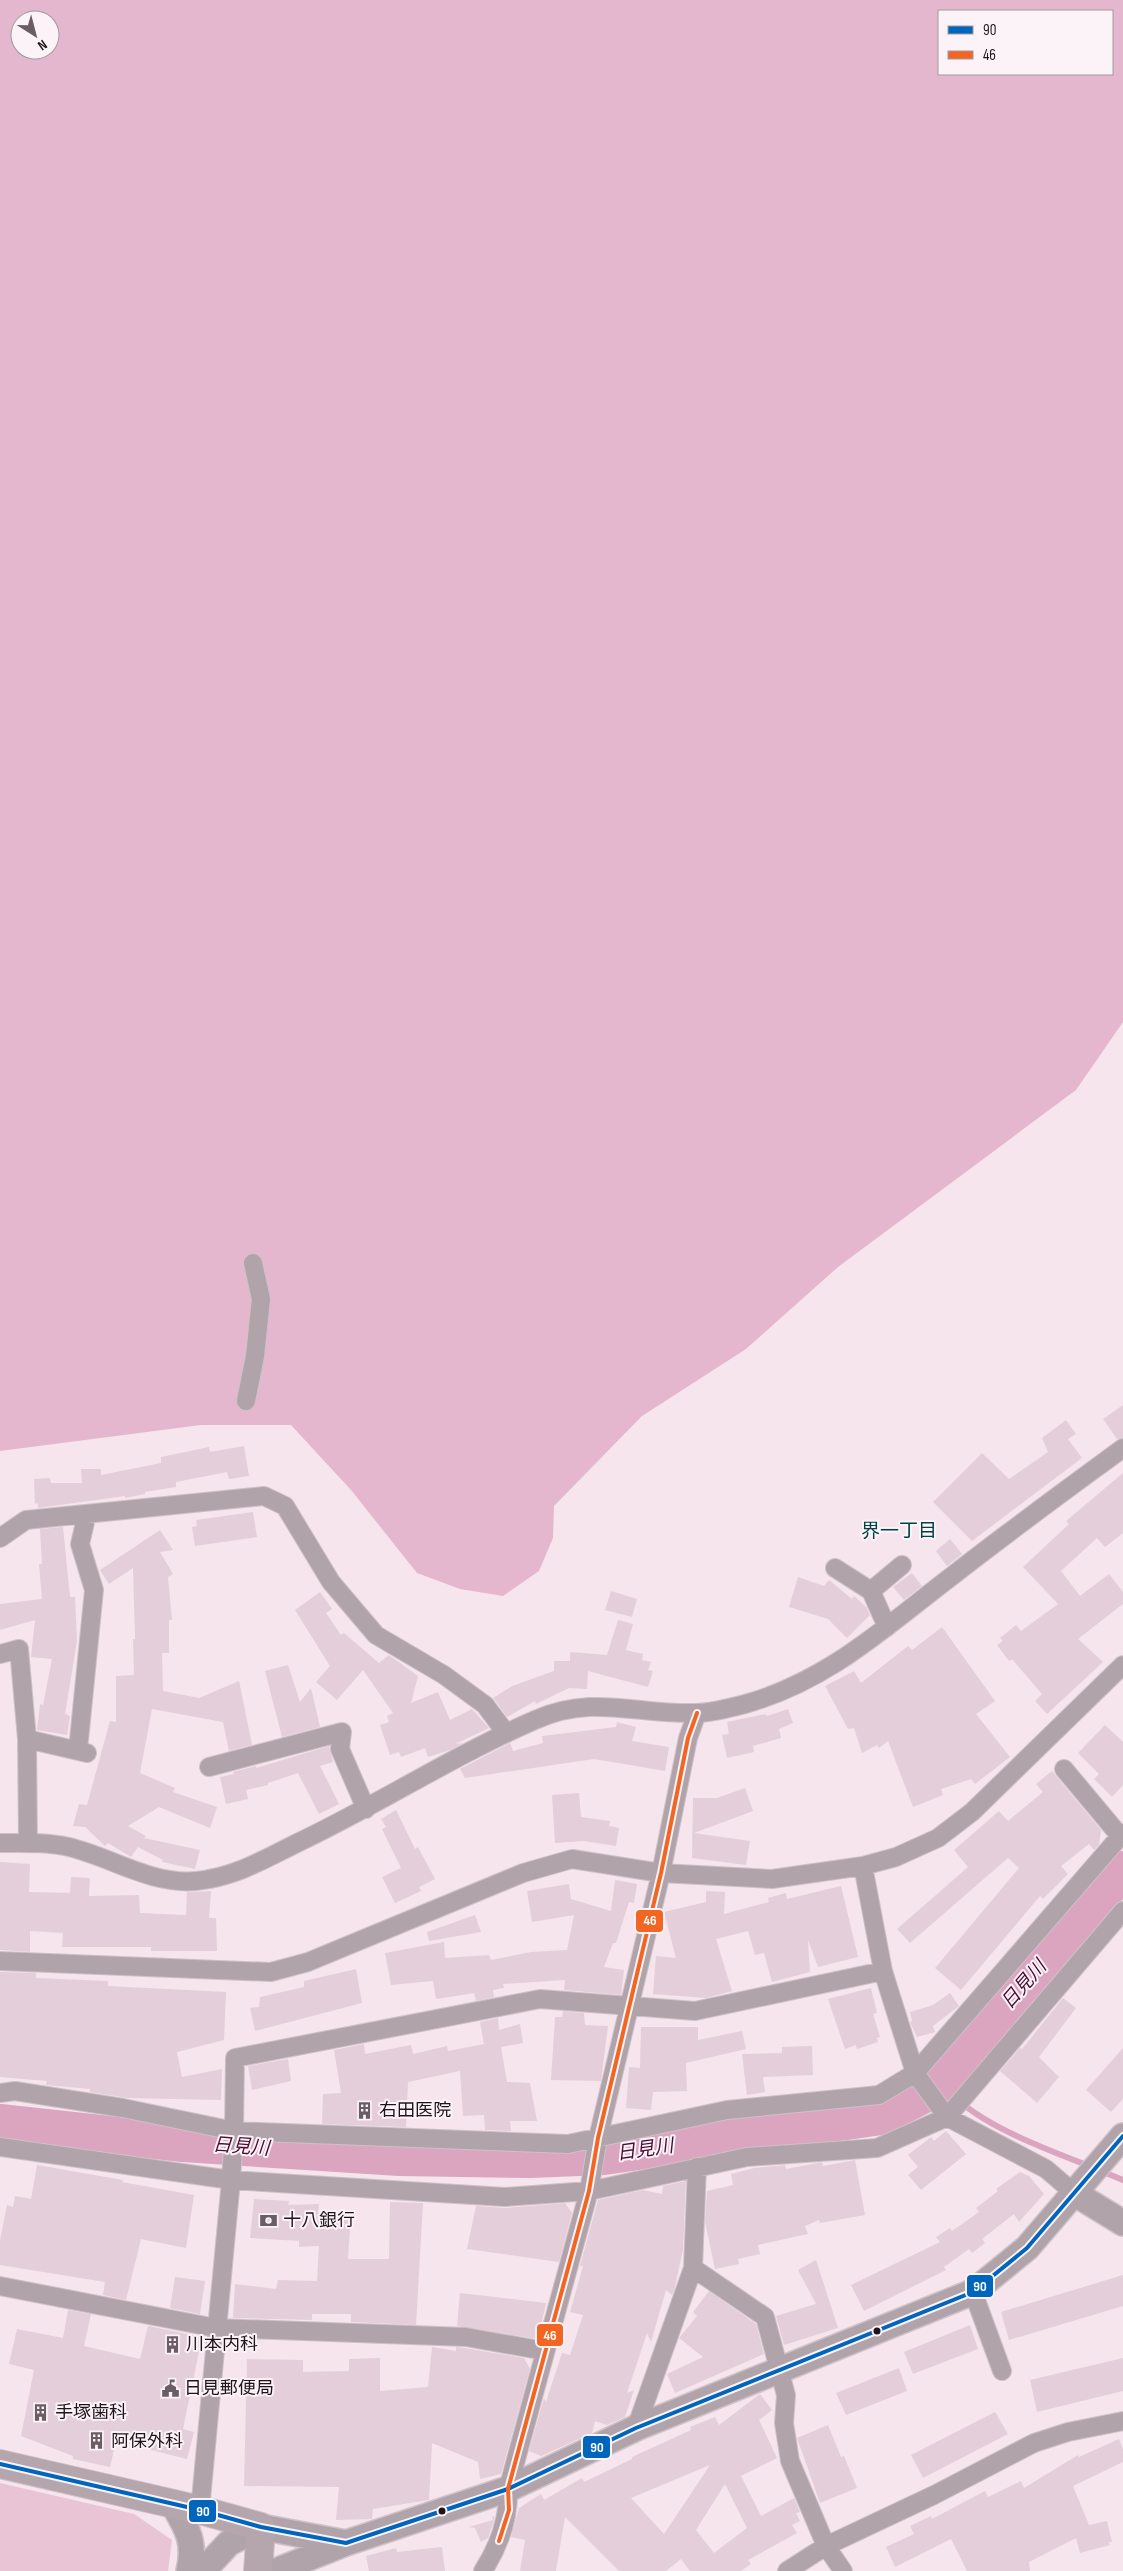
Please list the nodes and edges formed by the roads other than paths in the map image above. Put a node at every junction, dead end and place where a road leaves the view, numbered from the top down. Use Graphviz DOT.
graph roads {
  1 [pos="253,1262"];
  2 [pos="246,1401"];
  3 [pos="1123,1448"];
  4 [pos="87,1514"];
  5 [pos="0,1538"];
  6 [pos="902,1565"];
  7 [pos="835,1568"];
  8 [pos="871,1590"];
  9 [pos="887,1627"];
  10 [pos="0,1654"];
  11 [pos="1123,1665"];
  12 [pos="697,1714"];
  13 [pos="506,1733"];
  14 [pos="27,1739"];
  15 [pos="210,1767"];
  16 [pos="1064,1769"];
  17 [pos="366,1808"];
  18 [pos="1122,1834"];
  19 [pos="28,1842"];
  20 [pos="0,1843"];
  21 [pos="863,1866"];
  22 [pos="661,1873"];
  23 [pos="1123,1911"];
  24 [pos="0,1961"];
  25 [pos="883,1971"];
  26 [pos="628,2007"];
  27 [pos="915,2072"];
  28 [pos="0,2092"];
  29 [pos="948,2115"];
  30 [pos="234,2131"];
  31 [pos="1123,2136"];
  32 [pos="598,2138"];
  33 [pos="0,2148"];
  34 [pos="697,2168"];
  35 [pos="231,2180"];
  36 [pos="1080,2186"];
  37 [pos="589,2191"];
  38 [pos="1123,2223"];
  39 [pos="693,2268"];
  40 [pos="0,2286"];
  41 [pos="972,2292"];
  42 [pos="216,2328"];
  43 [pos="545,2351"];
  44 [pos="780,2370"];
  45 [pos="1002,2371"];
  46 [pos="1123,2421"];
  47 [pos="636,2428"];
  48 [pos="0,2464"];
  49 [pos="508,2489"];
  50 [pos="173,2504"];
  51 [pos="200,2510"];
  52 [pos="262,2528"];
  53 [pos="346,2543"];
  54 [pos="826,2546"];
  55 [pos="201,2570"];
  56 [pos="258,2571"];
  57 [pos="276,2571"];
  58 [pos="483,2571"];
  59 [pos="787,2571"];
  60 [pos="843,2571"];
  1 -- 2 [label="street"];
  3 -- 9 [label="street"];
  4 -- 5 [label="street"];
  4 -- 13 [label="street"];
  4 -- 14 [label="street"];
  6 -- 8 [label="street"];
  7 -- 8 [label="street"];
  8 -- 9 [label="street"];
  9 -- 12 [label="street"];
  10 -- 14 [label="street"];
  11 -- 21 [label="street"];
  12 -- 13 [label="street"];
  12 -- 22 [label="street"];
  13 -- 17 [label="street"];
  14 -- 19 [label="street"];
  15 -- 17 [label="street"];
  16 -- 18 [label="street"];
  17 -- 19 [label="street"];
  18 -- 27 [label="street"];
  19 -- 20 [label="street"];
  21 -- 22 [label="street"];
  21 -- 25 [label="street"];
  22 -- 24 [label="street"];
  22 -- 26 [label="street"];
  23 -- 29 [label="street"];
  25 -- 26 [label="street"];
  25 -- 27 [label="street"];
  26 -- 30 [label="street"];
  26 -- 32 [label="street"];
  27 -- 29 [label="street"];
  27 -- 32 [label="street"];
  28 -- 30 [label="street"];
  29 -- 34 [label="street"];
  29 -- 36 [label="street"];
  30 -- 32 [label="street"];
  30 -- 35 [label="street"];
  31 -- 36 [label="street"];
  32 -- 37 [label="street"];
  33 -- 35 [label="street"];
  34 -- 37 [label="street"];
  34 -- 39 [label="street"];
  35 -- 37 [label="street"];
  35 -- 42 [label="street"];
  36 -- 38 [label="street"];
  36 -- 41 [label="street"];
  37 -- 43 [label="street"];
  39 -- 44 [label="street"];
  39 -- 47 [label="street"];
  40 -- 42 [label="street"];
  41 -- 44 [label="street"];
  41 -- 45 [label="street"];
  42 -- 43 [label="street"];
  42 -- 51 [label="street"];
  43 -- 49 [label="street"];
  44 -- 47 [label="street"];
  44 -- 54 [label="street"];
  46 -- 54 [label="street"];
  47 -- 49 [label="street"];
  48 -- 50 [label="main road"];
  49 -- 53 [label="street"];
  49 -- 58 [label="street"];
  50 -- 51 [label="main road"];
  50 -- 55 [label="street"];
  51 -- 52 [label="main road"];
  52 -- 53 [label="street"];
  52 -- 55 [label="street"];
  52 -- 56 [label="main road"];
  53 -- 57 [label="street"];
  54 -- 59 [label="street"];
  54 -- 60 [label="street"];
}
